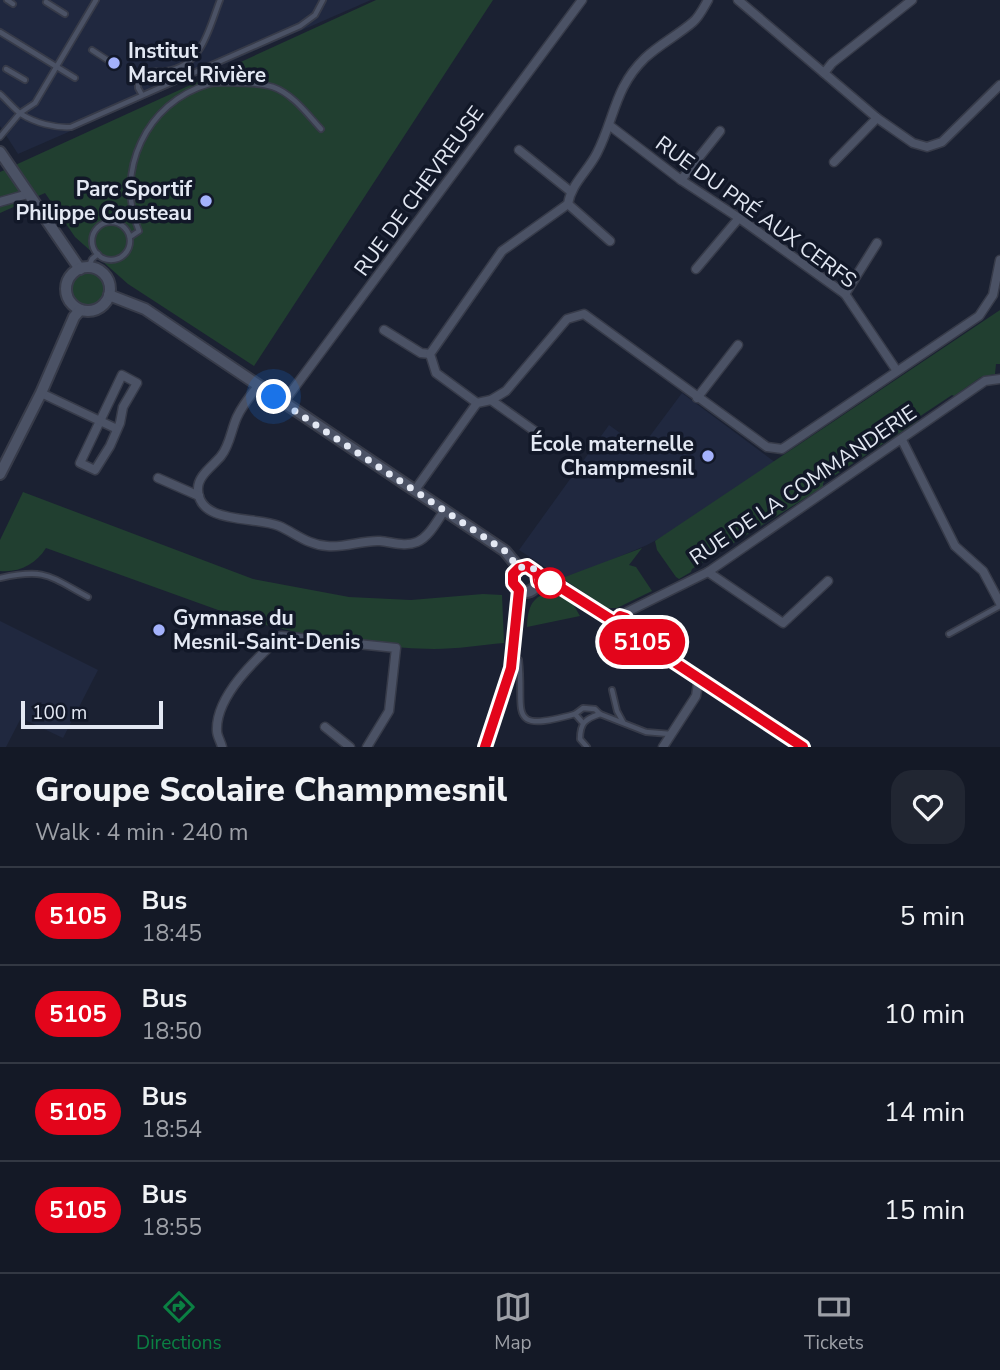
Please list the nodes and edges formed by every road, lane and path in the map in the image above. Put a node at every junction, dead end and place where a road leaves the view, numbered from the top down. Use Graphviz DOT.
graph roads {
  1 [pos="6,0"];
  2 [pos="96,0"];
  3 [pos="220,0"];
  4 [pos="323,0"];
  5 [pos="582,0"];
  6 [pos="708,0"];
  7 [pos="738,0"];
  8 [pos="912,0"];
  9 [pos="46,2"];
  10 [pos="13,4"];
  11 [pos="65,14"];
  12 [pos="0,32"];
  13 [pos="92,50"];
  14 [pos="112,63"];
  15 [pos="56,67"];
  16 [pos="6,69"];
  17 [pos="824,73"];
  18 [pos="75,78"];
  19 [pos="25,80"];
  20 [pos="1000,85"];
  21 [pos="0,94"];
  22 [pos="142,95"];
  23 [pos="20,113"];
  24 [pos="877,118"];
  25 [pos="609,125"];
  26 [pos="321,130"];
  27 [pos="720,131"];
  28 [pos="0,136"];
  29 [pos="519,150"];
  30 [pos="0,152"];
  31 [pos="834,162"];
  32 [pos="681,180"];
  33 [pos="570,191"];
  34 [pos="28,194"];
  35 [pos="0,201"];
  36 [pos="568,204"];
  37 [pos="739,218"];
  38 [pos="130,237"];
  39 [pos="610,242"];
  40 [pos="877,243"];
  41 [pos="98,254"];
  42 [pos="1000,260"];
  43 [pos="84,268"];
  44 [pos="696,269"];
  45 [pos="845,294"];
  46 [pos="109,295"];
  47 [pos="80,310"];
  48 [pos="384,330"];
  49 [pos="738,345"];
  50 [pos="430,354"];
  51 [pos="897,371"];
  52 [pos="1000,379"];
  53 [pos="258,386"];
  54 [pos="41,393"];
  55 [pos="697,398"];
  56 [pos="491,400"];
  57 [pos="477,402"];
  58 [pos="284,403"];
  59 [pos="99,421"];
  60 [pos="117,429"];
  61 [pos="536,432"];
  62 [pos="902,440"];
  63 [pos="0,474"];
  64 [pos="158,478"];
  65 [pos="415,490"];
  66 [pos="199,496"];
  67 [pos="444,511"];
  68 [pos="519,568"];
  69 [pos="708,572"];
  70 [pos="0,578"];
  71 [pos="538,581"];
  72 [pos="828,581"];
  73 [pos="519,590"];
  74 [pos="88,597"];
  75 [pos="1000,604"];
  76 [pos="624,617"];
  77 [pos="615,622"];
  78 [pos="624,629"];
  79 [pos="949,634"];
  80 [pos="519,660"];
  81 [pos="699,677"];
  82 [pos="612,690"];
  83 [pos="600,714"];
  84 [pos="575,715"];
  85 [pos="582,722"];
  86 [pos="624,722"];
  87 [pos="325,727"];
  88 [pos="671,734"];
  89 [pos="222,747"];
  90 [pos="350,747"];
  91 [pos="367,747"];
  92 [pos="485,747"];
  93 [pos="587,747"];
  94 [pos="663,747"];
  95 [pos="803,747"];
  1 -- 10 [label="lane"];
  2 -- 15 [label="lane"];
  3 -- 22 [label="lane"];
  4 -- 22 [label="lane"];
  5 -- 58 [label="street, RUE DE CHEVREUSE"];
  6 -- 25 [label="street"];
  7 -- 17 [label="street"];
  8 -- 17 [label="street"];
  9 -- 11 [label="lane"];
  12 -- 15 [label="lane"];
  13 -- 14 [label="lane"];
  15 -- 18 [label="lane"];
  15 -- 23 [label="lane"];
  16 -- 19 [label="lane"];
  17 -- 24 [label="street"];
  20 -- 24 [label="street"];
  21 -- 23 [label="lane"];
  22 -- 23 [label="lane"];
  23 -- 28 [label="lane"];
  24 -- 31 [label="street"];
  25 -- 32 [label="street, RUE DU PRÉ AUX CERFS"];
  25 -- 33 [label="street"];
  26 -- 38 [label="lane"];
  27 -- 32 [label="street"];
  29 -- 33 [label="street"];
  30 -- 34 [label="street"];
  32 -- 37 [label="street, RUE DU PRÉ AUX CERFS"];
  33 -- 36 [label="street"];
  34 -- 35 [label="street"];
  34 -- 43 [label="street"];
  36 -- 39 [label="street"];
  36 -- 50 [label="street"];
  37 -- 44 [label="street"];
  37 -- 45 [label="street, RUE DU PRÉ AUX CERFS"];
  38 -- 41 [label="lane"];
  38 -- 41 [label="lane"];
  40 -- 45 [label="street"];
  41 -- 43 [label="lane"];
  42 -- 51 [label="street"];
  43 -- 46 [label="street"];
  43 -- 47 [label="street"];
  45 -- 51 [label="street, RUE DU PRÉ AUX CERFS"];
  46 -- 47 [label="street"];
  46 -- 53 [label="street"];
  47 -- 54 [label="street"];
  48 -- 50 [label="street"];
  49 -- 55 [label="street"];
  50 -- 57 [label="street"];
  51 -- 55 [label="street"];
  52 -- 62 [label="street, RUE DE LA COMMANDERIE"];
  53 -- 58 [label="street"];
  53 -- 66 [label="street"];
  54 -- 59 [label="street"];
  54 -- 63 [label="street"];
  55 -- 56 [label="street"];
  56 -- 57 [label="street"];
  56 -- 61 [label="street"];
  57 -- 65 [label="street"];
  58 -- 65 [label="street"];
  59 -- 60 [label="street"];
  59 -- 60 [label="street"];
  59 -- 60 [label="street"];
  62 -- 69 [label="street, RUE DE LA COMMANDERIE"];
  62 -- 75 [label="street"];
  64 -- 66 [label="street"];
  65 -- 67 [label="street"];
  66 -- 67 [label="street"];
  67 -- 68 [label="street"];
  68 -- 71 [label="street"];
  68 -- 73 [label="street"];
  69 -- 72 [label="street"];
  69 -- 76 [label="street, RUE DE LA COMMANDERIE"];
  70 -- 74 [label="lane"];
  71 -- 73 [label="street"];
  71 -- 77 [label="street"];
  73 -- 92 [label="street"];
  75 -- 79 [label="lane"];
  76 -- 77 [label="street"];
  76 -- 78 [label="street"];
  77 -- 78 [label="street"];
  78 -- 81 [label="street"];
  80 -- 84 [label="lane"];
  81 -- 88 [label="street"];
  81 -- 95 [label="street"];
  82 -- 86 [label="lane"];
  83 -- 84 [label="lane"];
  83 -- 85 [label="lane"];
  83 -- 86 [label="lane"];
  84 -- 85 [label="lane"];
  85 -- 93 [label="lane"];
  86 -- 88 [label="lane"];
  87 -- 90 [label="street"];
  88 -- 94 [label="street"];
  89 -- 91 [label="street"];
}
